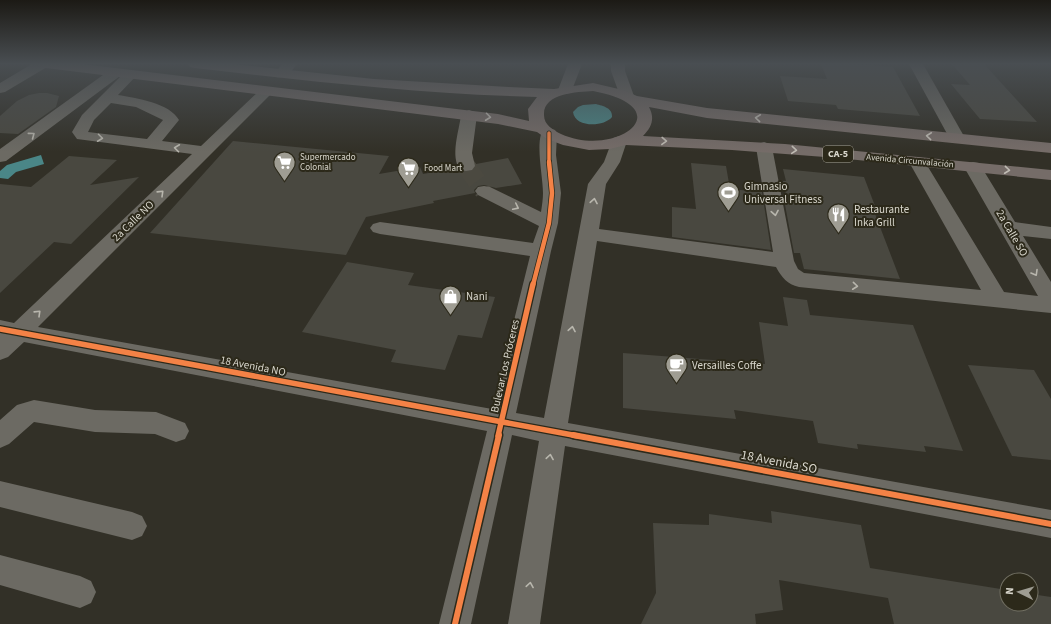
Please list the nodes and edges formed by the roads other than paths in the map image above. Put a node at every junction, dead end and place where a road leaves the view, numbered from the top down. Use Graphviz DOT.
graph roads {
  1 [pos="87,93"];
  2 [pos="113,93"];
  3 [pos="265,93"];
  4 [pos="276,93"];
  5 [pos="554,93"];
  6 [pos="617,93"];
  7 [pos="627,93"];
  8 [pos="932,93"];
  9 [pos="108,98"];
  10 [pos="629,98"];
  11 [pos="469,115"];
  12 [pos="546,131"];
  13 [pos="957,138"];
  14 [pos="622,141"];
  15 [pos="151,144"];
  16 [pos="764,148"];
  17 [pos="1051,148"];
  18 [pos="204,151"];
  19 [pos="0,157"];
  20 [pos="917,162"];
  21 [pos="466,166"];
  22 [pos="974,167"];
  23 [pos="1051,175"];
  24 [pos="484,191"];
  25 [pos="549,223"];
  26 [pos="380,228"];
  27 [pos="1010,228"];
  28 [pos="589,234"];
  29 [pos="1051,234"];
  30 [pos="541,251"];
  31 [pos="784,261"];
  32 [pos="997,299"];
  33 [pos="1051,300"];
  34 [pos="1051,305"];
  35 [pos="9,331"];
  36 [pos="0,351"];
  37 [pos="502,423"];
  38 [pos="176,431"];
  39 [pos="554,432"];
  40 [pos="0,436"];
  41 [pos="0,494"];
  42 [pos="1051,524"];
  43 [pos="132,526"];
  44 [pos="0,570"];
  45 [pos="80,592"];
  46 [pos="455,624"];
  47 [pos="524,624"];
  19 -- 1 [label="street, one-way"];
  2 -- 9 [label="street"];
  3 -- 18 [label="street, 2a Calle NO"];
  4 -- 11 [label="highway, CA-5"];
  5 -- 12 [label="highway"];
  6 -- 10 [label="highway"];
  7 -- 10 [label="main road"];
  8 -- 13 [label="street"];
  9 -- 15 [label="street"];
  9 -- 15 [label="street, one-way"];
  13 -- 10 [label="highway, one-way"];
  10 -- 14 [label="highway, CA-5"];
  11 -- 12 [label="highway, CA-5, one-way"];
  11 -- 21 [label="street"];
  12 -- 14 [label="highway, CA-5"];
  12 -- 25 [label="street, Bulevar Los Próceres"];
  13 -- 17 [label="highway"];
  14 -- 16 [label="highway, Avenida Circunvalación / CA-5, one-way"];
  28 -- 14 [label="street, one-way"];
  18 -- 15 [label="street, one-way"];
  16 -- 20 [label="highway, Avenida Circunvalación / CA-5, one-way"];
  16 -- 31 [label="street, one-way"];
  35 -- 18 [label="street, 2a Calle NO, one-way"];
  20 -- 22 [label="highway, Avenida Circunvalación / CA-5"];
  20 -- 32 [label="street"];
  22 -- 23 [label="highway, Avenida Circunvalación / CA-5, one-way"];
  22 -- 27 [label="street, 2a Calle SO"];
  24 -- 25 [label="street, one-way"];
  25 -- 30 [label="street, Bulevar Los Próceres"];
  26 -- 30 [label="street"];
  27 -- 29 [label="street"];
  27 -- 33 [label="street, 2a Calle SO, one-way"];
  28 -- 31 [label="street"];
  39 -- 28 [label="street, one-way"];
  30 -- 37 [label="street, Bulevar Los Próceres"];
  31 -- 32 [label="street, one-way"];
  32 -- 34 [label="street"];
  35 -- 36 [label="street, 2a Calle NO"];
  35 -- 37 [label="street, 18 Avenida NO"];
  37 -- 39 [label="street, 18 Avenida SO"];
  37 -- 46 [label="street, Bulevar Los Próceres"];
  38 -- 40 [label="street"];
  39 -- 42 [label="street, 18 Avenida SO"];
  47 -- 39 [label="street, one-way"];
  41 -- 43 [label="street"];
  44 -- 45 [label="street"];
}
